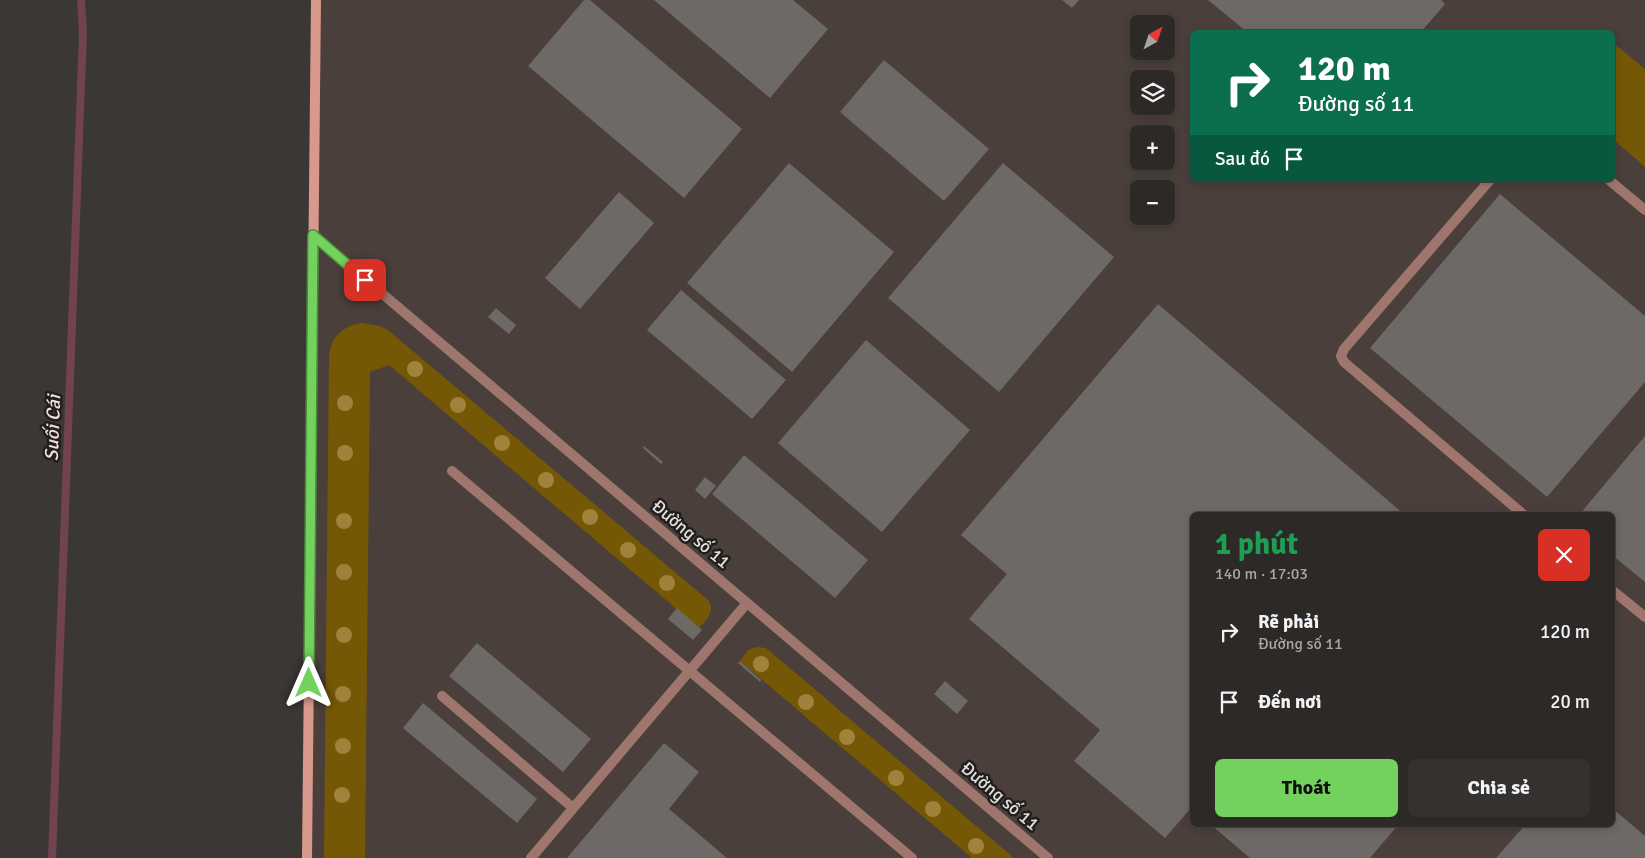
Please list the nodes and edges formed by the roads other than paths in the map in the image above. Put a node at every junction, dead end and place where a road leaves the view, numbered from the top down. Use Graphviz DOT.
graph roads {
  1 [pos="316,0"];
  2 [pos="1488,182"];
  3 [pos="1611,182"];
  4 [pos="1645,210"];
  5 [pos="313,235"];
  6 [pos="452,471"];
  7 [pos="1520,512"];
  8 [pos="1615,592"];
  9 [pos="747,603"];
  10 [pos="1645,617"];
  11 [pos="690,670"];
  12 [pos="442,696"];
  13 [pos="574,808"];
  14 [pos="307,858"];
  15 [pos="531,858"];
  16 [pos="912,858"];
  17 [pos="1048,858"];
  1 -- 5 [label="street"];
  2 -- 7 [label="street"];
  3 -- 4 [label="street"];
  5 -- 9 [label="street, Đường số 11"];
  5 -- 14 [label="street"];
  6 -- 11 [label="street"];
  8 -- 10 [label="street"];
  9 -- 11 [label="street"];
  9 -- 17 [label="street, Đường số 11"];
  11 -- 13 [label="street"];
  11 -- 16 [label="street"];
  12 -- 13 [label="street"];
  13 -- 15 [label="street"];
}
